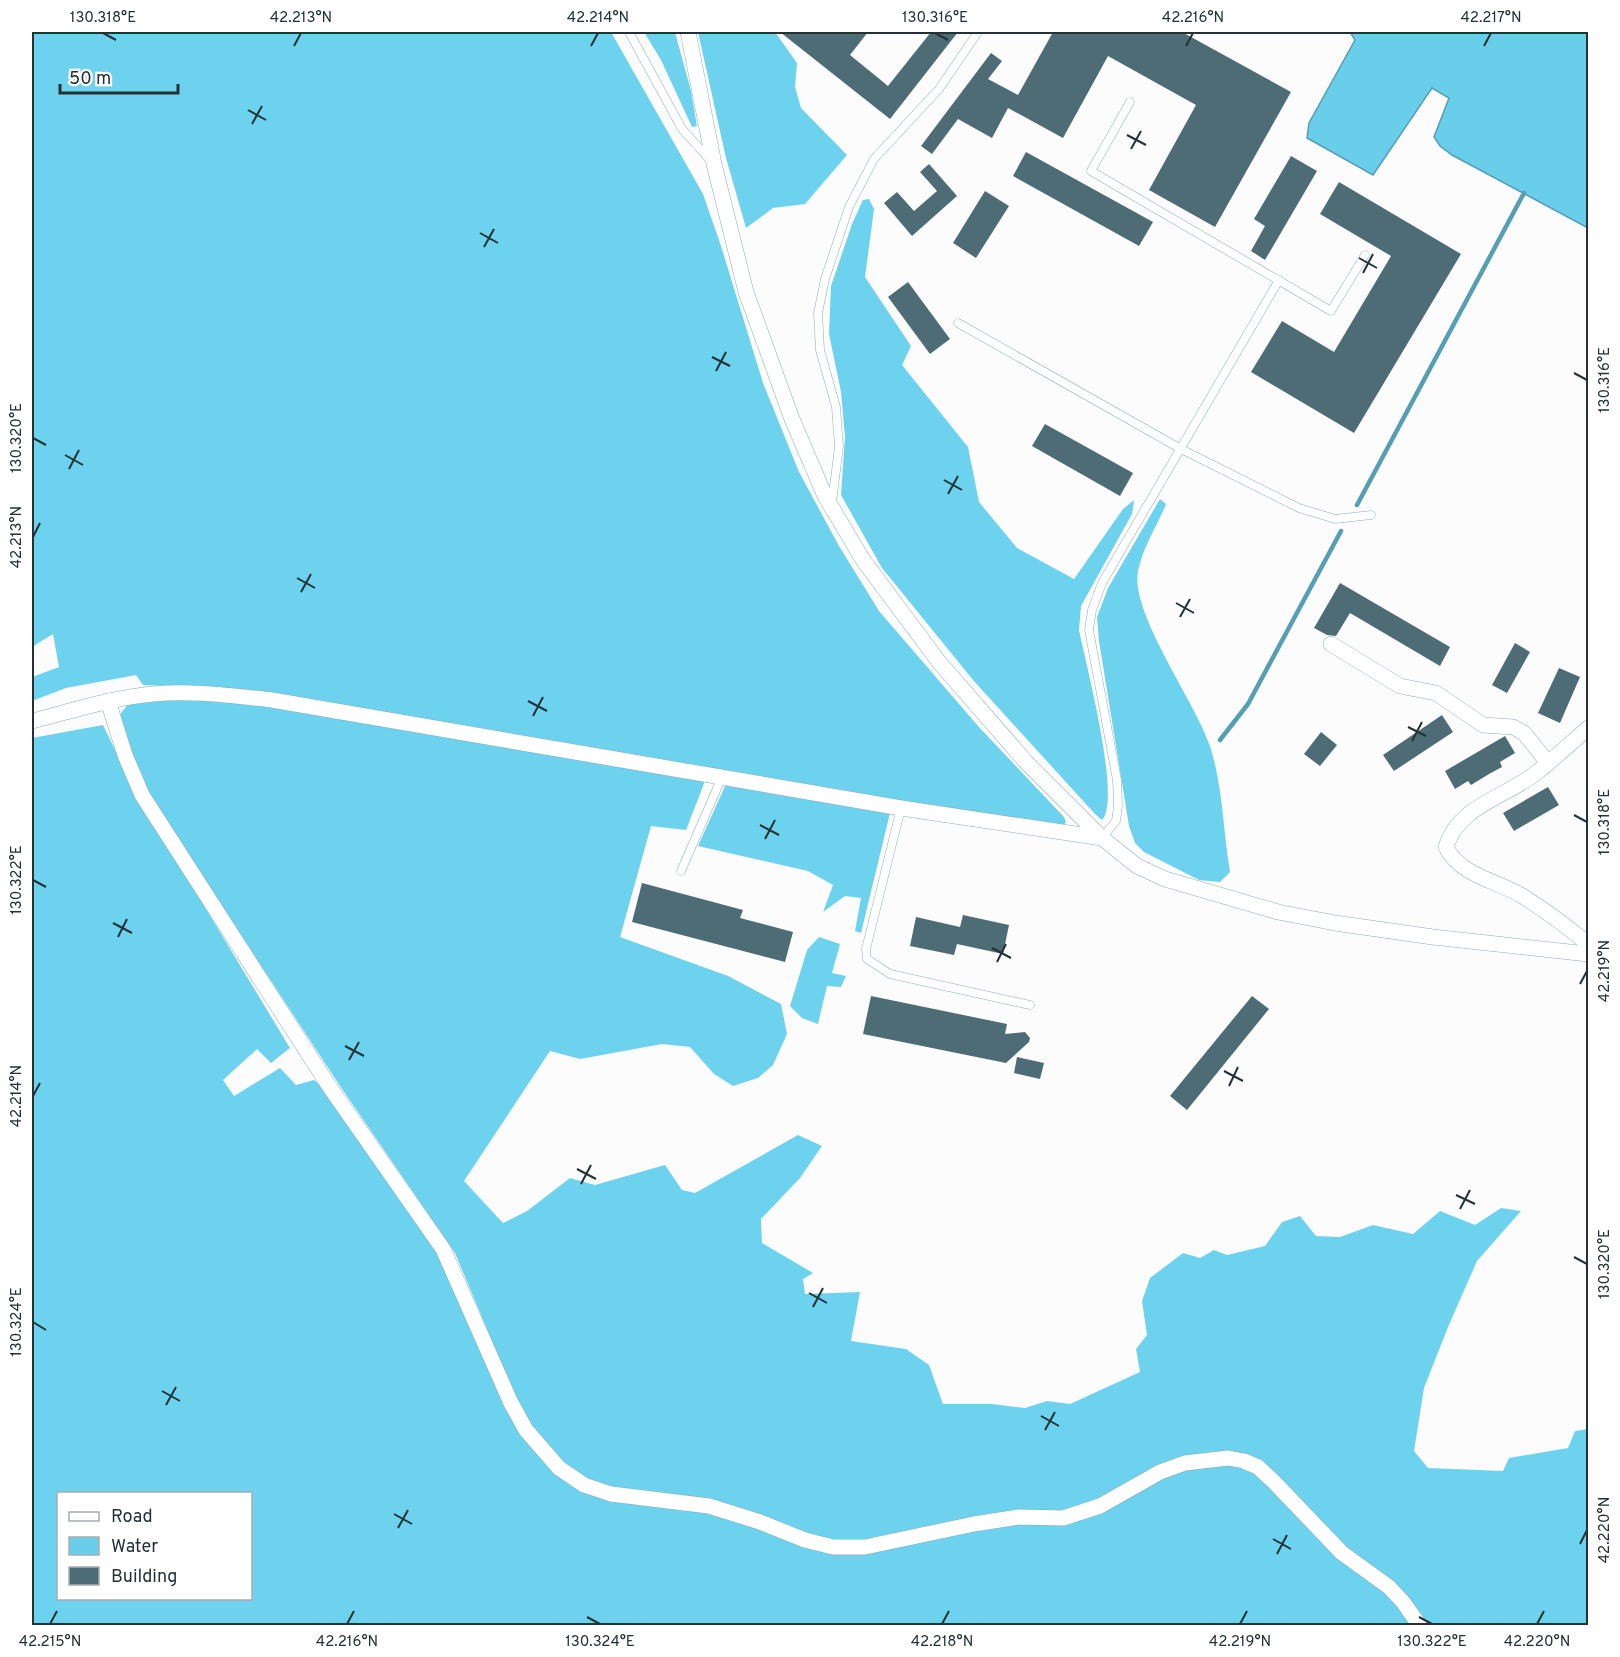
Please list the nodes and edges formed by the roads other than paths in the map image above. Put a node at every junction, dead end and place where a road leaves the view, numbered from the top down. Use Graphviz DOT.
graph roads {
  1 [pos="629,32"];
  2 [pos="688,32"];
  3 [pos="978,32"];
  4 [pos="1130,102"];
  5 [pos="714,164"];
  6 [pos="1365,255"];
  7 [pos="1279,280"];
  8 [pos="958,323"];
  9 [pos="1181,449"];
  10 [pos="832,507"];
  11 [pos="1371,515"];
  12 [pos="1331,644"];
  13 [pos="108,701"];
  14 [pos="32,721"];
  15 [pos="1588,728"];
  16 [pos="1548,763"];
  17 [pos="722,777"];
  18 [pos="902,808"];
  19 [pos="1102,838"];
  20 [pos="681,871"];
  21 [pos="1588,944"];
  22 [pos="1588,954"];
  23 [pos="1030,1005"];
  24 [pos="1420,1626"];
  1 -- 5 [label="lane"];
  2 -- 5 [label="street"];
  3 -- 10 [label="lane"];
  4 -- 7 [label="lane"];
  5 -- 10 [label="street"];
  6 -- 7 [label="lane"];
  7 -- 9 [label="lane"];
  8 -- 9 [label="lane"];
  9 -- 11 [label="lane"];
  9 -- 19 [label="lane"];
  10 -- 19 [label="street"];
  12 -- 16 [label="street"];
  13 -- 14 [label="street"];
  13 -- 17 [label="street"];
  13 -- 24 [label="street"];
  15 -- 16 [label="street"];
  16 -- 21 [label="street"];
  17 -- 18 [label="street"];
  17 -- 20 [label="lane"];
  18 -- 19 [label="street"];
  18 -- 23 [label="lane"];
  19 -- 22 [label="street"];
}
